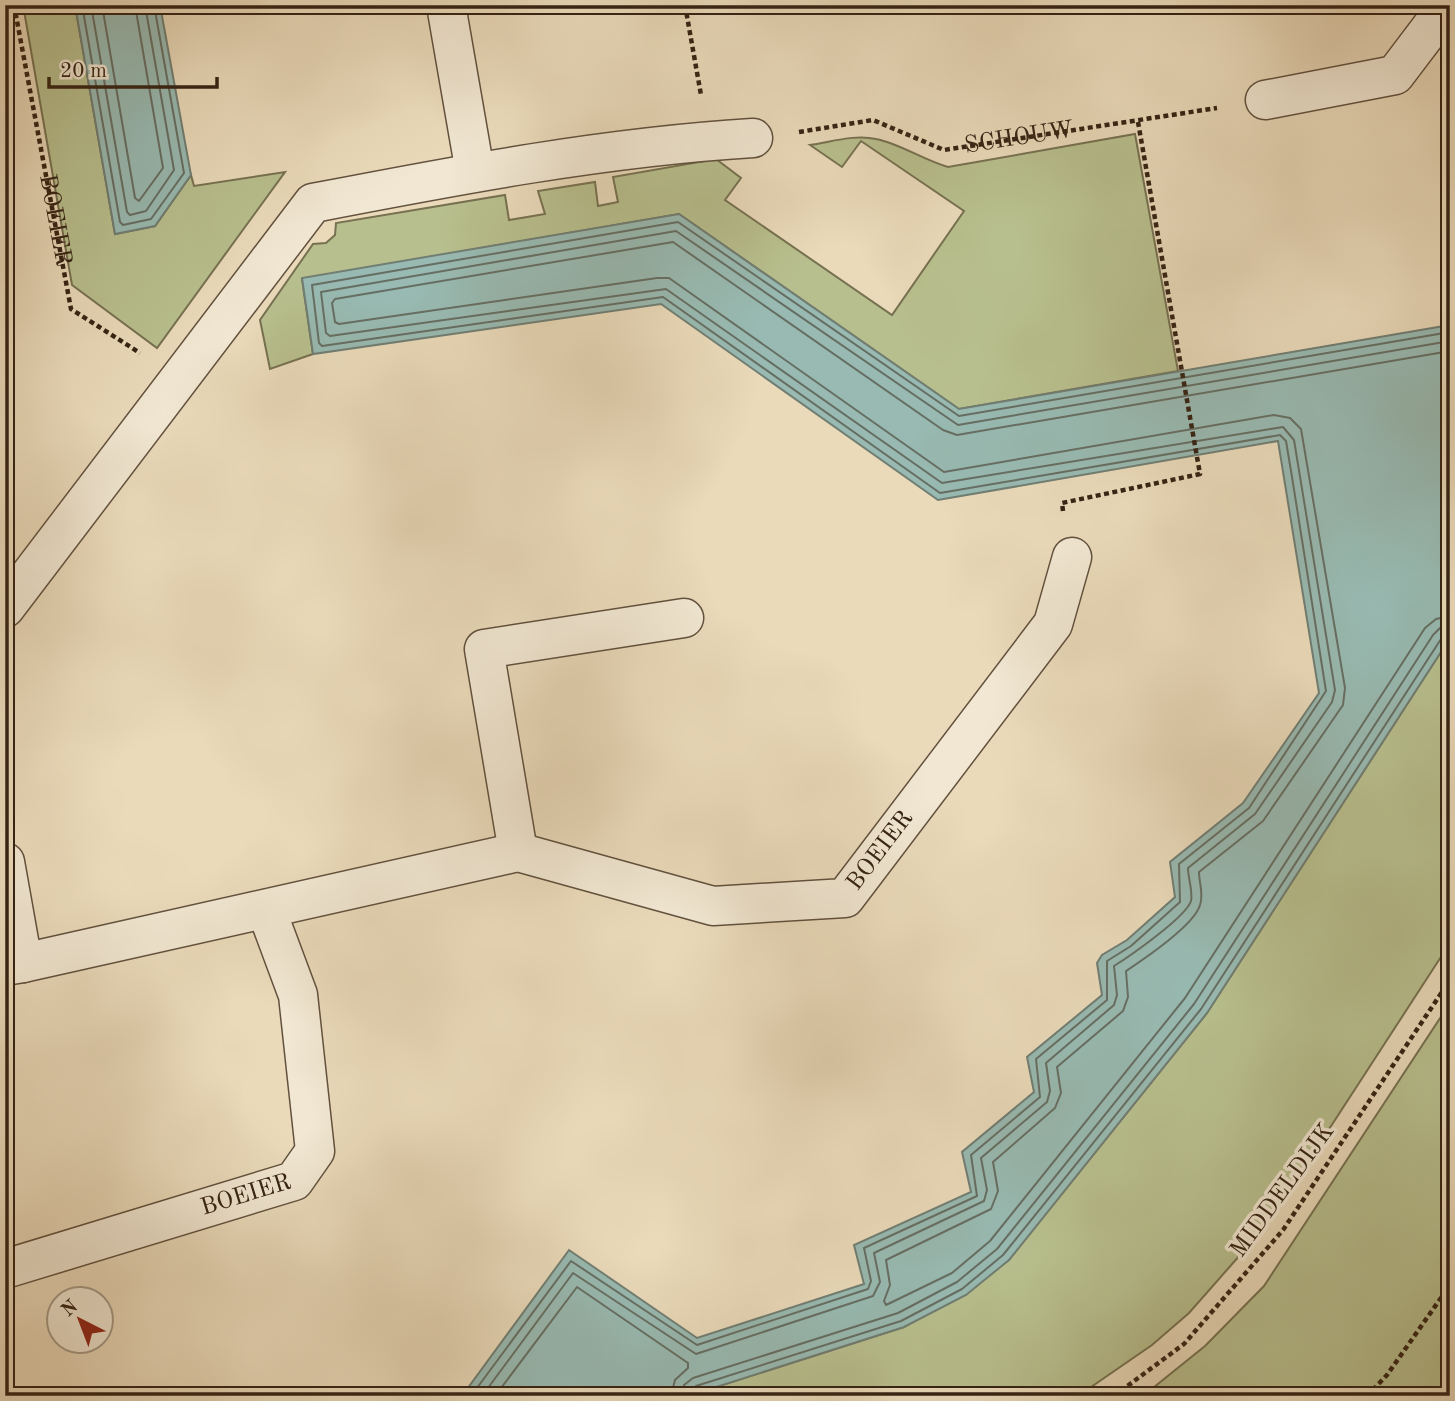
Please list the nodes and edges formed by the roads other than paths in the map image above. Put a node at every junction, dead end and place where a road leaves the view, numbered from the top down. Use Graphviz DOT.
graph roads {
  1 [pos="446,5"];
  2 [pos="1448,5"];
  3 [pos="1265,100"];
  4 [pos="753,138"];
  5 [pos="475,172"];
  6 [pos="1072,557"];
  7 [pos="5,608"];
  8 [pos="684,618"];
  9 [pos="518,852"];
  10 [pos="5,862"];
  11 [pos="266,909"];
  12 [pos="14,964"];
  13 [pos="5,1269"];
  1 -- 5 [label="street"];
  2 -- 3 [label="street"];
  4 -- 5 [label="street"];
  5 -- 7 [label="street"];
  6 -- 9 [label="street, BOEIER"];
  8 -- 9 [label="street"];
  9 -- 11 [label="street, BOEIER"];
  10 -- 12 [label="street, BOEIER"];
  11 -- 12 [label="street, BOEIER"];
  11 -- 13 [label="street, BOEIER"];
}
